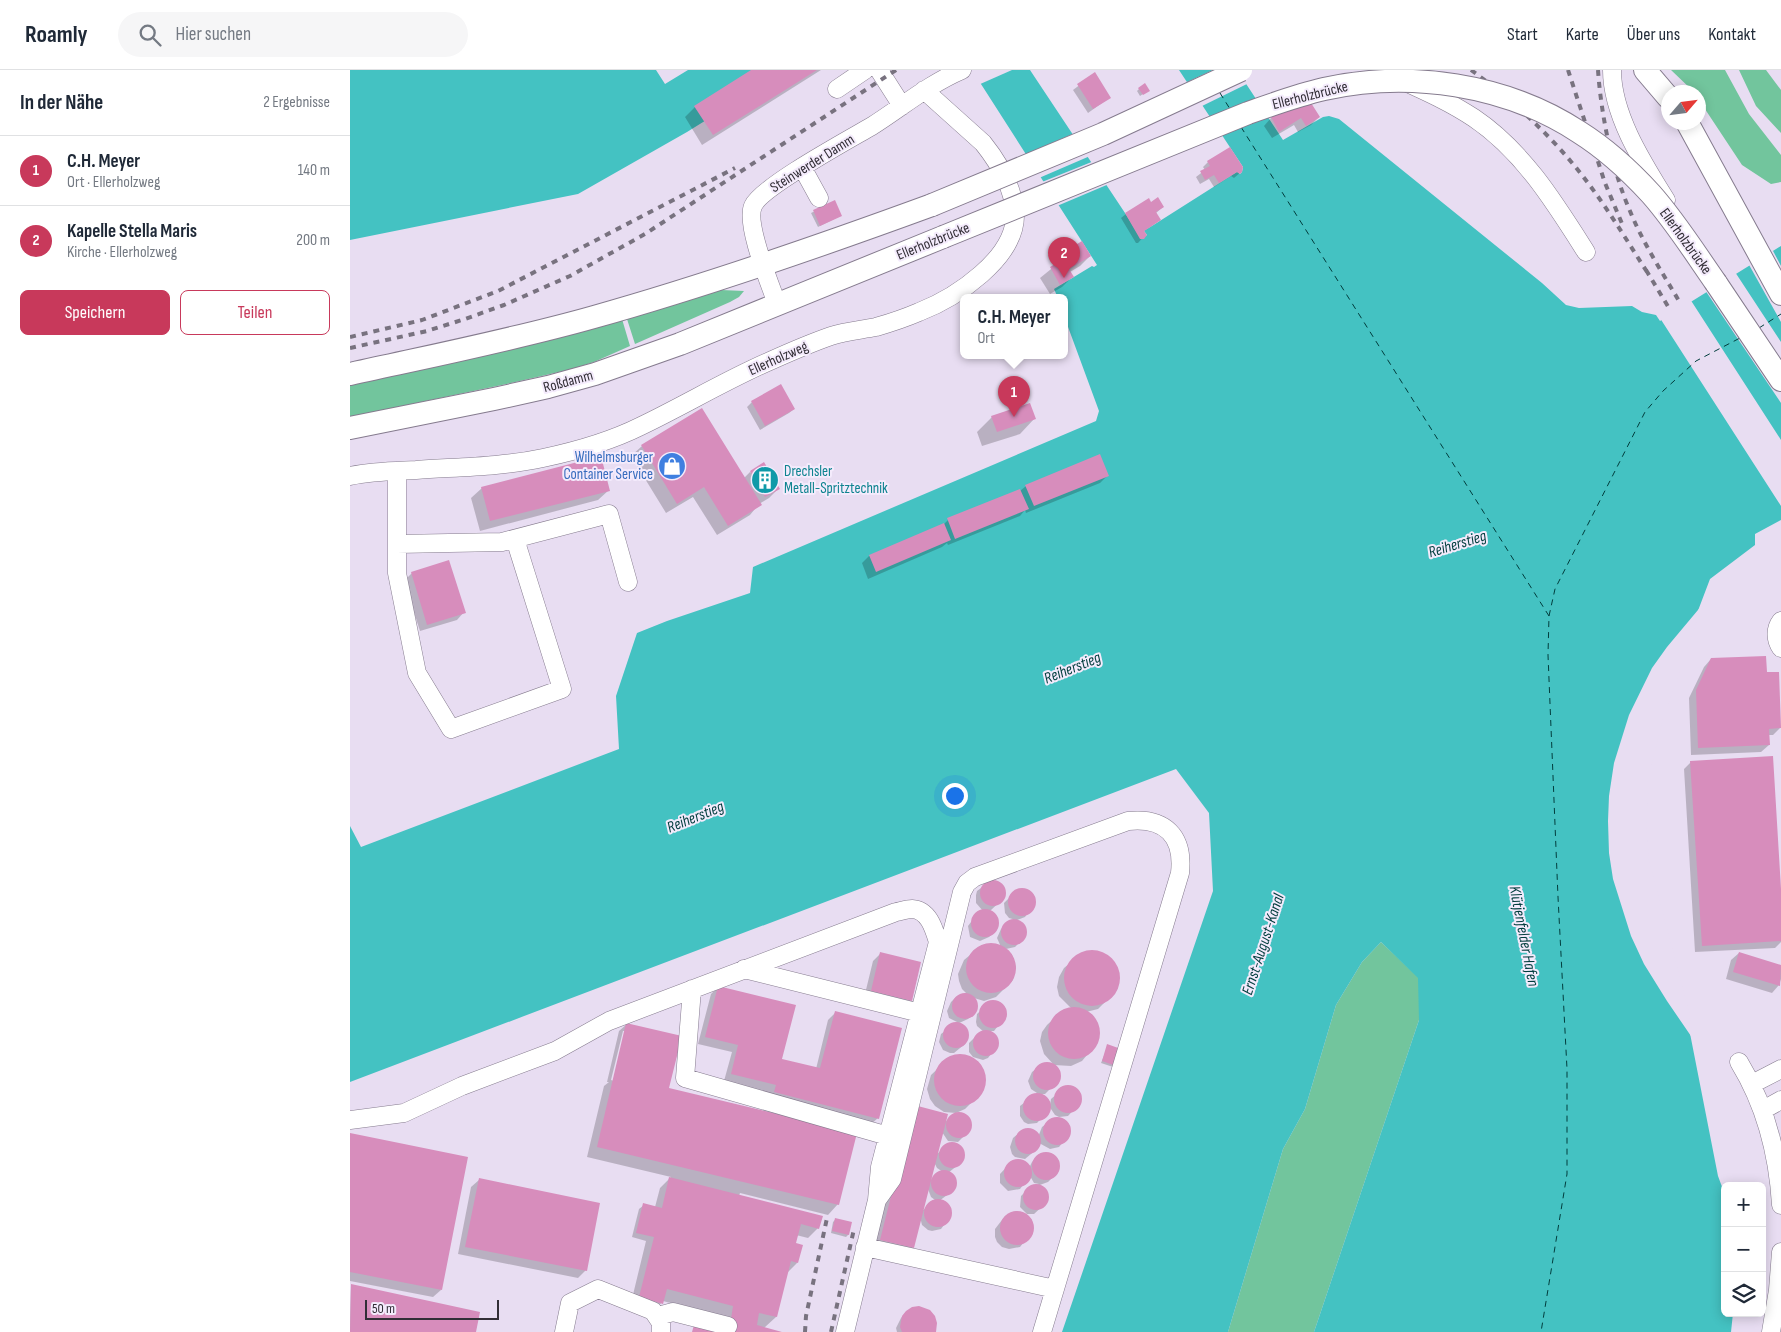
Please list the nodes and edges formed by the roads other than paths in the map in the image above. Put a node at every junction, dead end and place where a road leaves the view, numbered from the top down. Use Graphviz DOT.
graph roads {
  1 [pos="865,70"];
  2 [pos="879,70"];
  3 [pos="1241,70"];
  4 [pos="1378,70"];
  5 [pos="1612,70"];
  6 [pos="957,72"];
  7 [pos="1647,72"];
  8 [pos="836,89"];
  9 [pos="1661,89"];
  10 [pos="924,90"];
  11 [pos="902,106"];
  12 [pos="1690,130"];
  13 [pos="802,167"];
  14 [pos="820,198"];
  15 [pos="1690,237"];
  16 [pos="1586,252"];
  17 [pos="763,265"];
  18 [pos="1781,294"];
  19 [pos="777,304"];
  20 [pos="350,374"];
  21 [pos="1781,380"];
  22 [pos="350,428"];
  23 [pos="397,471"];
  24 [pos="350,476"];
  25 [pos="514,539"];
  26 [pos="397,544"];
  27 [pos="628,582"];
  28 [pos="1781,620"];
  29 [pos="1781,648"];
  30 [pos="744,969"];
  31 [pos="692,989"];
  32 [pos="920,1013"];
  33 [pos="1740,1062"];
  34 [pos="1781,1068"];
  35 [pos="1752,1084"];
  36 [pos="1781,1100"];
  37 [pos="1763,1110"];
  38 [pos="350,1120"];
  39 [pos="888,1136"];
  40 [pos="876,1200"];
  41 [pos="1781,1205"];
  42 [pos="865,1247"];
  43 [pos="1781,1252"];
  44 [pos="1055,1289"];
  45 [pos="660,1324"];
  46 [pos="728,1326"];
  47 [pos="564,1332"];
  48 [pos="846,1332"];
  49 [pos="1042,1332"];
  50 [pos="1771,1332"];
  1 -- 8 [label="street"];
  2 -- 11 [label="street"];
  3 -- 17 [label="main road, bridge"];
  4 -- 16 [label="street"];
  5 -- 15 [label="street"];
  6 -- 10 [label="street, Steinwerder Damm"];
  7 -- 9 [label="main road"];
  10 -- 11 [label="street, Steinwerder Damm"];
  10 -- 23 [label="street, Ellerholzweg"];
  11 -- 13 [label="street, Steinwerder Damm"];
  12 -- 18 [label="main road"];
  13 -- 14 [label="street"];
  13 -- 17 [label="street, Steinwerder Damm"];
  17 -- 19 [label="street, Steinwerder Damm"];
  17 -- 20 [label="main road"];
  19 -- 21 [label="main road, Ellerholzbrücke, bridge"];
  19 -- 22 [label="main road, Roßdamm"];
  23 -- 24 [label="street, Ellerholzweg"];
  23 -- 26 [label="street"];
  25 -- 26 [label="street"];
  25 -- 26 [label="street"];
  25 -- 27 [label="street"];
  28 -- 29 [label="street"];
  30 -- 31 [label="street"];
  30 -- 32 [label="street"];
  30 -- 32 [label="street"];
  31 -- 38 [label="street"];
  31 -- 39 [label="street"];
  32 -- 39 [label="street"];
  33 -- 35 [label="street"];
  34 -- 35 [label="street"];
  35 -- 37 [label="street"];
  36 -- 37 [label="street"];
  37 -- 41 [label="street"];
  39 -- 40 [label="street"];
  40 -- 42 [label="street"];
  40 -- 44 [label="street"];
  42 -- 44 [label="street"];
  42 -- 48 [label="street"];
  43 -- 50 [label="street"];
  44 -- 49 [label="street"];
  45 -- 46 [label="street"];
  45 -- 47 [label="street"];
}
